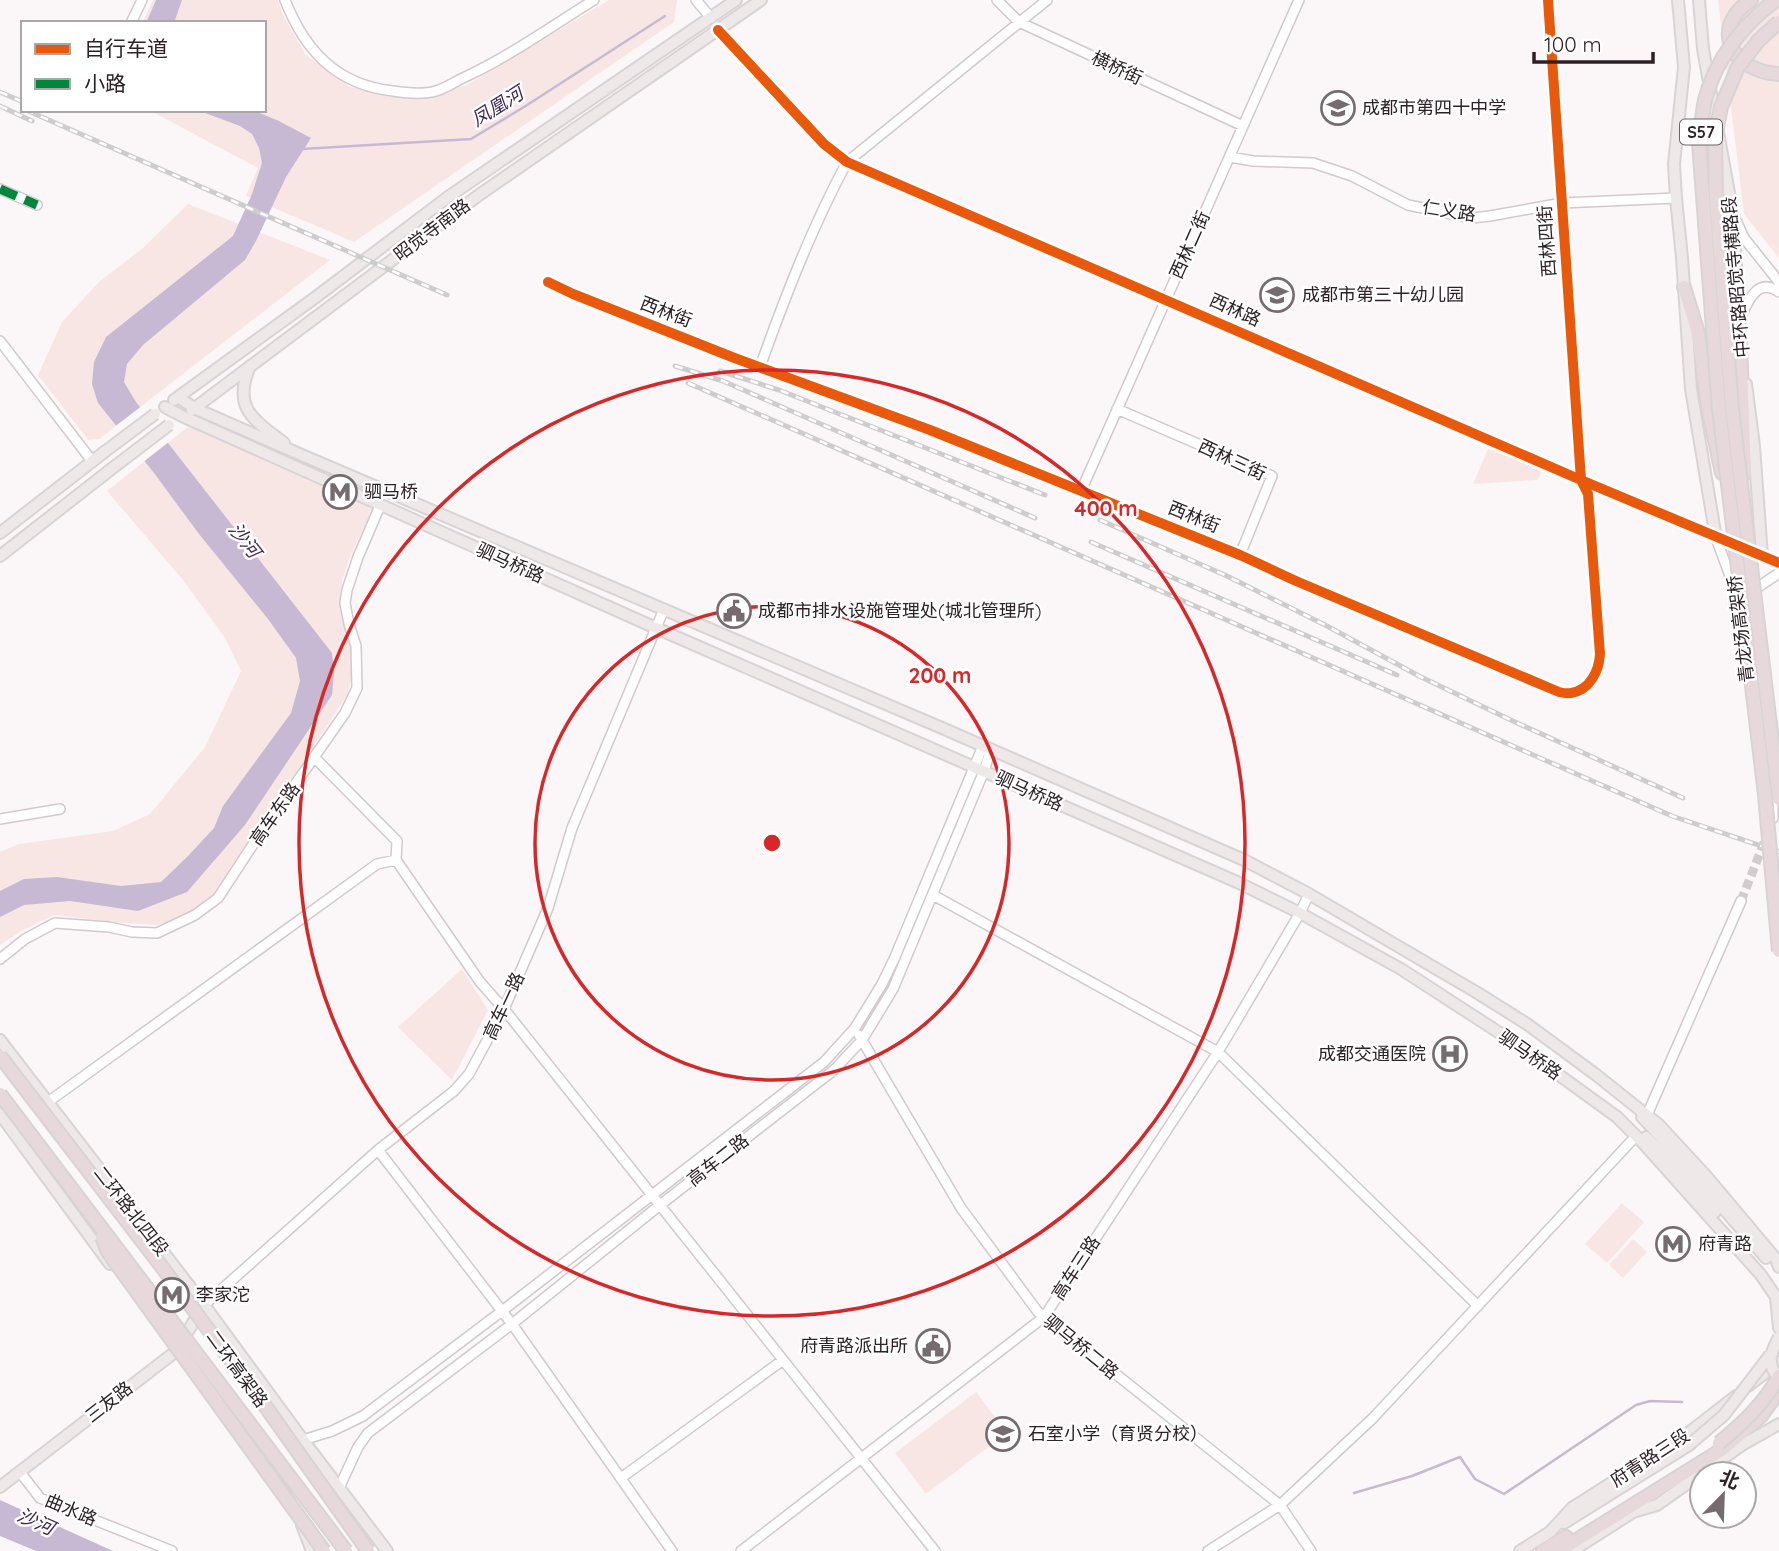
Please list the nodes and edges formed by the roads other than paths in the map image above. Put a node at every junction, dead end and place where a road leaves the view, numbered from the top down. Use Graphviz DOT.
graph roads {
  1 [pos="142,0"];
  2 [pos="285,0"];
  3 [pos="594,0"];
  4 [pos="696,0"];
  5 [pos="736,0"];
  6 [pos="761,0"];
  7 [pos="997,0"];
  8 [pos="1047,0"];
  9 [pos="1300,0"];
  10 [pos="1548,0"];
  11 [pos="1678,0"];
  12 [pos="1699,0"];
  13 [pos="1751,0"];
  14 [pos="1776,0"];
  15 [pos="711,18"];
  16 [pos="132,21"];
  17 [pos="1019,22"];
  18 [pos="1779,22"];
  19 [pos="719,30"];
  20 [pos="1774,74"];
  21 [pos="1243,126"];
  22 [pos="1230,157"];
  23 [pos="847,162"];
  24 [pos="0,189"];
  25 [pos="1676,198"];
  26 [pos="1562,203"];
  27 [pos="37,205"];
  28 [pos="1733,215"];
  29 [pos="548,282"];
  30 [pos="1779,282"];
  31 [pos="1684,287"];
  32 [pos="1716,287"];
  33 [pos="1779,292"];
  34 [pos="1166,299"];
  35 [pos="1739,320"];
  36 [pos="0,341"];
  37 [pos="1740,344"];
  38 [pos="250,366"];
  39 [pos="760,367"];
  40 [pos="178,397"];
  41 [pos="165,407"];
  42 [pos="194,408"];
  43 [pos="1117,410"];
  44 [pos="182,416"];
  45 [pos="297,453"];
  46 [pos="92,461"];
  47 [pos="1581,480"];
  48 [pos="1081,491"];
  49 [pos="380,506"];
  50 [pos="1733,525"];
  51 [pos="1747,526"];
  52 [pos="0,533"];
  53 [pos="1716,538"];
  54 [pos="1240,555"];
  55 [pos="0,556"];
  56 [pos="1762,556"];
  57 [pos="1779,564"];
  58 [pos="1779,573"];
  59 [pos="1739,600"];
  60 [pos="664,609"];
  61 [pos="656,628"];
  62 [pos="987,748"];
  63 [pos="314,757"];
  64 [pos="979,769"];
  65 [pos="1779,799"];
  66 [pos="60,810"];
  67 [pos="1773,818"];
  68 [pos="0,819"];
  69 [pos="396,860"];
  70 [pos="1309,894"];
  71 [pos="933,895"];
  72 [pos="1741,901"];
  73 [pos="1300,913"];
  74 [pos="1779,951"];
  75 [pos="0,959"];
  76 [pos="504,1009"];
  77 [pos="855,1028"];
  78 [pos="0,1040"];
  79 [pos="862,1040"];
  80 [pos="1218,1052"];
  81 [pos="0,1056"];
  82 [pos="0,1094"];
  83 [pos="48,1102"];
  84 [pos="1629,1102"];
  85 [pos="0,1114"];
  86 [pos="1647,1115"];
  87 [pos="1646,1135"];
  88 [pos="378,1150"];
  89 [pos="652,1194"];
  90 [pos="660,1205"];
  91 [pos="97,1223"];
  92 [pos="162,1267"];
  93 [pos="1779,1267"];
  94 [pos="1779,1273"];
  95 [pos="1779,1290"];
  96 [pos="204,1305"];
  97 [pos="1478,1306"];
  98 [pos="502,1311"];
  99 [pos="1044,1317"];
  100 [pos="512,1324"];
  101 [pos="1779,1328"];
  102 [pos="1779,1337"];
  103 [pos="175,1352"];
  104 [pos="1774,1358"];
  105 [pos="783,1360"];
  106 [pos="1779,1378"];
  107 [pos="1779,1391"];
  108 [pos="1779,1422"];
  109 [pos="303,1440"];
  110 [pos="861,1459"];
  111 [pos="20,1472"];
  112 [pos="621,1478"];
  113 [pos="0,1487"];
  114 [pos="339,1488"];
  115 [pos="1280,1505"];
  116 [pos="1633,1512"];
  117 [pos="1550,1532"];
  118 [pos="172,1551"];
  119 [pos="312,1551"];
  120 [pos="324,1551"];
  121 [pos="346,1551"];
  122 [pos="368,1551"];
  123 [pos="377,1551"];
  124 [pos="387,1551"];
  125 [pos="672,1551"];
  126 [pos="741,1551"];
  127 [pos="935,1551"];
  128 [pos="1208,1551"];
  129 [pos="1311,1551"];
  130 [pos="1520,1551"];
  131 [pos="1544,1551"];
  132 [pos="1559,1551"];
  133 [pos="1572,1551"];
  1 -- 16 [label="street"];
  2 -- 3 [label="street"];
  4 -- 15 [label="street"];
  5 -- 15 [label="main road, 昭觉寺南路"];
  6 -- 19 [label="main road, 昭觉寺南路"];
  7 -- 17 [label="street, 横桥街"];
  8 -- 17 [label="street"];
  9 -- 21 [label="street, 西林二街"];
  10 -- 26 [label="street, 西林四街"];
  11 -- 25 [label="main road"];
  12 -- 28 [label="main road, 中环路昭觉寺横路段"];
  13 -- 20 [label="highway"];
  14 -- 32 [label="highway, S57, bridge"];
  15 -- 40 [label="main road, 昭觉寺南路"];
  17 -- 21 [label="street, 横桥街"];
  17 -- 23 [label="street"];
  18 -- 32 [label="highway, S57, bridge"];
  19 -- 23 [label="street, 西林路"];
  19 -- 38 [label="main road, 昭觉寺南路"];
  21 -- 22 [label="street, 西林二街"];
  22 -- 26 [label="street, 仁义路"];
  22 -- 34 [label="street, 西林二街"];
  23 -- 34 [label="street, 西林路"];
  23 -- 39 [label="street"];
  24 -- 27 [label="street"];
  25 -- 26 [label="street, 仁义路"];
  25 -- 31 [label="main road"];
  26 -- 47 [label="street, 西林四街"];
  28 -- 30 [label="street"];
  28 -- 35 [label="main road, 中环路昭觉寺横路段"];
  29 -- 39 [label="street, 西林街"];
  31 -- 50 [label="highway, bridge"];
  31 -- 53 [label="main road"];
  32 -- 50 [label="highway, 青龙场高架桥, bridge"];
  32 -- 51 [label="highway, 青龙场高架桥, bridge"];
  33 -- 35 [label="street"];
  34 -- 43 [label="street, 西林二街"];
  34 -- 47 [label="street, 西林路"];
  35 -- 37 [label="main road, 中环路昭觉寺横路段"];
  36 -- 46 [label="street"];
  37 -- 51 [label="highway, bridge"];
  37 -- 56 [label="main road, 中环路昭觉寺横路段"];
  38 -- 42 [label="main road, 昭觉寺南路"];
  38 -- 45 [label="main road"];
  39 -- 48 [label="street, 西林街"];
  40 -- 41 [label="main road, 昭觉寺南路"];
  40 -- 42 [label="main road, 驷马桥路"];
  41 -- 44 [label="main road, 驷马桥路"];
  41 -- 46 [label="main road, 昭觉寺南路, bridge"];
  42 -- 44 [label="main road, 昭觉寺南路"];
  42 -- 45 [label="main road, 驷马桥路"];
  43 -- 48 [label="street, 西林二街"];
  43 -- 54 [label="street, 西林三街"];
  44 -- 49 [label="main road, 驷马桥路"];
  44 -- 55 [label="main road, 昭觉寺南路, bridge"];
  45 -- 60 [label="main road, 驷马桥路"];
  46 -- 52 [label="main road, 昭觉寺南路"];
  47 -- 53 [label="street, 西林路"];
  47 -- 54 [label="street, 西林街"];
  48 -- 54 [label="street, 西林街"];
  49 -- 61 [label="main road, 驷马桥路"];
  49 -- 63 [label="street, 高车东路"];
  50 -- 74 [label="highway, 青龙场高架桥, bridge"];
  51 -- 65 [label="highway, 青龙场高架桥, bridge"];
  53 -- 56 [label="street, 西林路"];
  53 -- 59 [label="street"];
  56 -- 57 [label="street, 西林路"];
  58 -- 59 [label="street"];
  59 -- 67 [label="street"];
  60 -- 61 [label="street, 高车一路"];
  60 -- 62 [label="main road, 驷马桥路"];
  61 -- 64 [label="main road, 驷马桥路"];
  61 -- 76 [label="street, 高车一路"];
  62 -- 64 [label="street, 高车二路"];
  62 -- 70 [label="main road, 驷马桥路"];
  63 -- 69 [label="street"];
  63 -- 75 [label="street, 高车东路"];
  64 -- 71 [label="street, 高车二路"];
  64 -- 73 [label="main road, 驷马桥路"];
  64 -- 77 [label="street, 高车二路"];
  66 -- 68 [label="street"];
  69 -- 76 [label="street"];
  69 -- 83 [label="street"];
  70 -- 73 [label="street, 高车三路"];
  70 -- 84 [label="main road, 驷马桥路"];
  71 -- 79 [label="street, 高车二路"];
  71 -- 80 [label="street"];
  72 -- 86 [label="street"];
  73 -- 80 [label="street, 高车三路"];
  73 -- 87 [label="main road, 驷马桥路"];
  76 -- 88 [label="street, 高车一路"];
  76 -- 89 [label="street"];
  77 -- 79 [label="street, 驷马桥二路"];
  77 -- 89 [label="street, 高车二路"];
  78 -- 83 [label="main road, 二环路北四段"];
  79 -- 90 [label="street, 高车二路"];
  79 -- 99 [label="street, 驷马桥二路"];
  80 -- 97 [label="street"];
  80 -- 99 [label="street, 高车三路"];
  81 -- 92 [label="highway, 二环高架路, bridge"];
  82 -- 91 [label="highway, 二环高架路, bridge"];
  83 -- 96 [label="main road, 二环路北四段"];
  84 -- 86 [label="main road, 驷马桥路"];
  84 -- 87 [label="main road"];
  85 -- 103 [label="main road"];
  86 -- 93 [label="main road, 驷马桥路"];
  87 -- 94 [label="main road"];
  87 -- 95 [label="main road"];
  87 -- 97 [label="street"];
  87 -- 101 [label="main road, 驷马桥路"];
  88 -- 96 [label="street, 高车一路"];
  88 -- 98 [label="street"];
  89 -- 90 [label="street"];
  89 -- 98 [label="street, 高车二路"];
  90 -- 100 [label="street, 高车二路"];
  90 -- 105 [label="street"];
  91 -- 120 [label="highway, bridge"];
  91 -- 121 [label="highway, 二环高架路, bridge"];
  92 -- 122 [label="highway, 二环高架路, bridge"];
  92 -- 123 [label="highway, bridge"];
  96 -- 103 [label="main road, 三友路"];
  96 -- 109 [label="main road, 二环路北四段"];
  97 -- 115 [label="street"];
  98 -- 100 [label="street"];
  98 -- 109 [label="street, 高车二路"];
  99 -- 110 [label="street, 高车三路"];
  99 -- 115 [label="street, 驷马桥二路"];
  100 -- 112 [label="street"];
  100 -- 114 [label="street, 高车二路"];
  102 -- 104 [label="main road, bridge"];
  103 -- 111 [label="main road, 三友路"];
  103 -- 119 [label="main road"];
  104 -- 106 [label="main road, bridge"];
  104 -- 117 [label="main road, 府青路三段"];
  104 -- 117 [label="main road, bridge"];
  105 -- 110 [label="street"];
  105 -- 112 [label="street"];
  106 -- 131 [label="highway, bridge"];
  107 -- 132 [label="highway"];
  108 -- 116 [label="main road"];
  108 -- 116 [label="main road, 府青路三段"];
  109 -- 114 [label="main road, 二环路北四段"];
  110 -- 126 [label="street, 高车三路"];
  110 -- 127 [label="street"];
  111 -- 113 [label="main road, 三友路"];
  111 -- 118 [label="street, 曲水路"];
  112 -- 125 [label="street"];
  114 -- 124 [label="main road, 二环路北四段"];
  115 -- 128 [label="street"];
  115 -- 129 [label="street, 驷马桥二路"];
  116 -- 133 [label="main road, 府青路三段"];
  117 -- 130 [label="main road, 府青路三段"];
}
